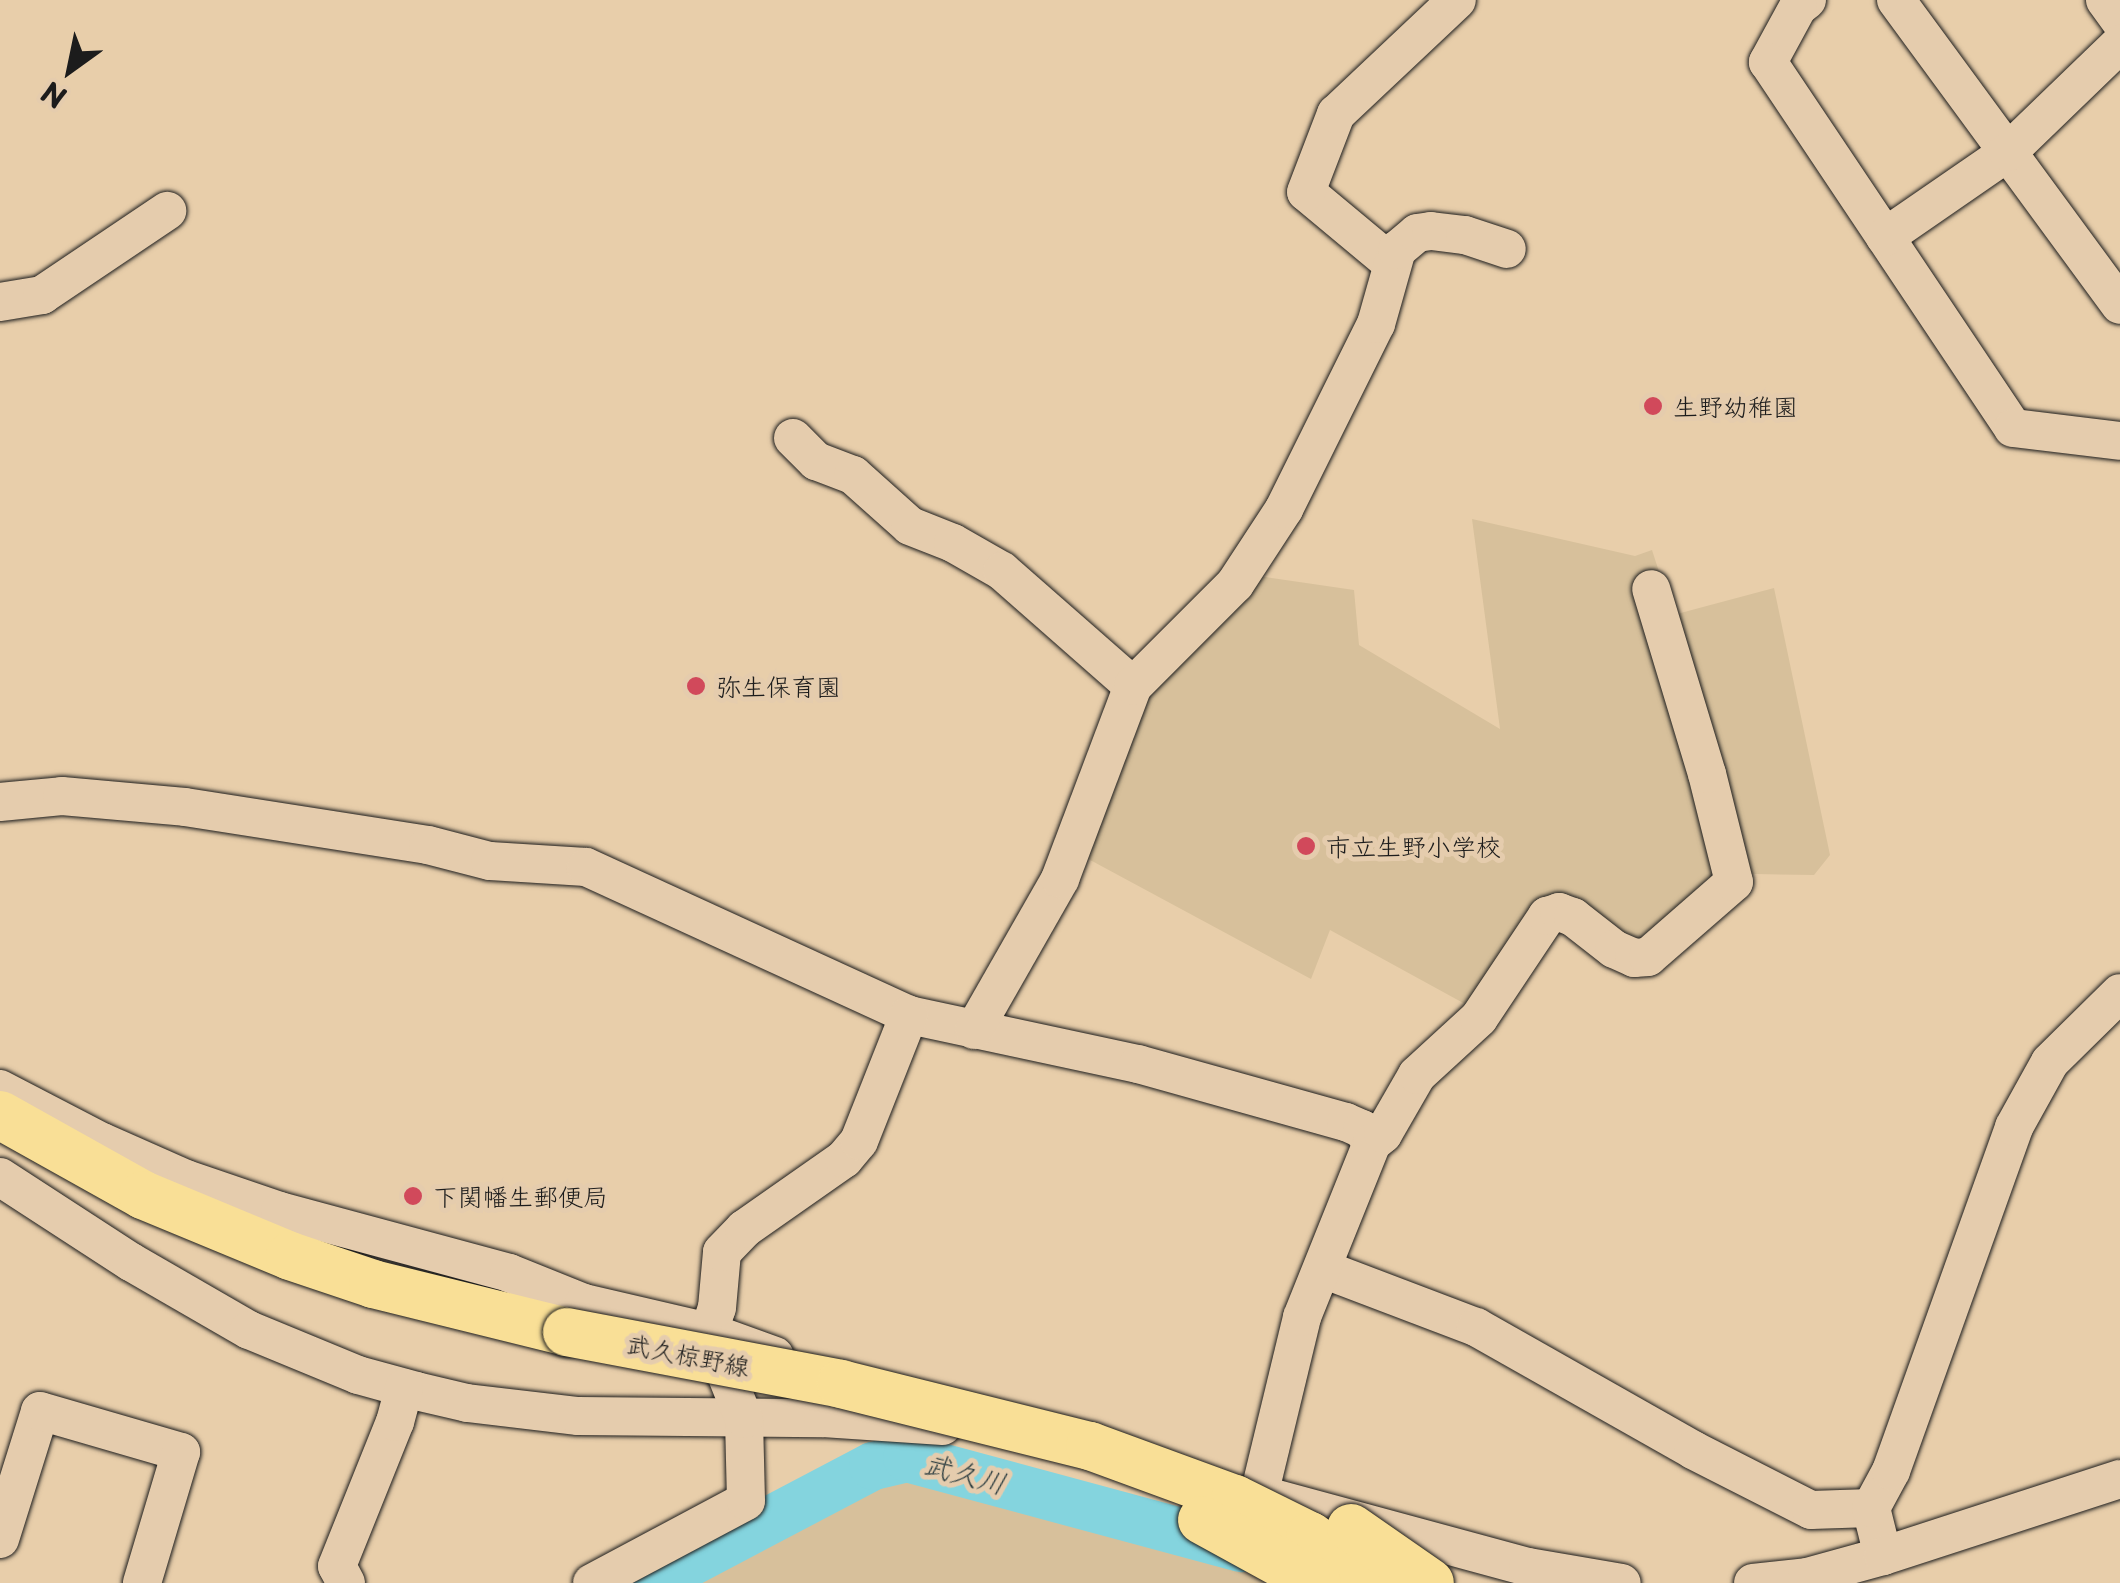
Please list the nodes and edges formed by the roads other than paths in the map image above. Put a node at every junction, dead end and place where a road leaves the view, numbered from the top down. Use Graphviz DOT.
graph roads {
  1 [pos="1457,0"];
  2 [pos="1807,0"];
  3 [pos="1896,0"];
  4 [pos="2105,0"];
  5 [pos="2120,21"];
  6 [pos="2120,44"];
  7 [pos="2008,152"];
  8 [pos="167,211"];
  9 [pos="1885,237"];
  10 [pos="1508,248"];
  11 [pos="1390,262"];
  12 [pos="0,302"];
  13 [pos="2120,305"];
  14 [pos="793,438"];
  15 [pos="2120,440"];
  16 [pos="1651,588"];
  17 [pos="1133,686"];
  18 [pos="0,802"];
  19 [pos="2120,993"];
  20 [pos="908,1015"];
  21 [pos="974,1030"];
  22 [pos="0,1090"];
  23 [pos="0,1115"];
  24 [pos="1372,1144"];
  25 [pos="0,1152"];
  26 [pos="0,1177"];
  27 [pos="1323,1269"];
  28 [pos="709,1332"];
  29 [pos="566,1348"];
  30 [pos="404,1388"];
  31 [pos="839,1399"];
  32 [pos="744,1418"];
  33 [pos="1020,1436"];
  34 [pos="2120,1479"];
  35 [pos="1259,1494"];
  36 [pos="1871,1508"];
  37 [pos="0,1540"];
  38 [pos="1882,1556"];
  39 [pos="142,1583"];
  40 [pos="346,1583"];
  41 [pos="592,1583"];
  42 [pos="1318,1583"];
  43 [pos="1334,1583"];
  44 [pos="1349,1583"];
  45 [pos="1378,1583"];
  46 [pos="1430,1583"];
  47 [pos="1622,1583"];
  48 [pos="1753,1583"];
  1 -- 11 [label="street"];
  2 -- 9 [label="street"];
  3 -- 7 [label="street"];
  4 -- 5 [label="street"];
  6 -- 7 [label="street"];
  7 -- 9 [label="street"];
  7 -- 13 [label="street"];
  8 -- 12 [label="street"];
  9 -- 15 [label="street"];
  10 -- 11 [label="street"];
  11 -- 17 [label="street"];
  14 -- 17 [label="street"];
  16 -- 24 [label="street"];
  17 -- 21 [label="street"];
  18 -- 20 [label="street"];
  19 -- 36 [label="street"];
  20 -- 21 [label="street"];
  20 -- 28 [label="street"];
  21 -- 24 [label="street"];
  22 -- 28 [label="street"];
  23 -- 29 [label="main road, 武久椋野線"];
  24 -- 27 [label="street"];
  25 -- 29 [label="main road, 武久椋野線"];
  26 -- 30 [label="street"];
  27 -- 35 [label="street"];
  27 -- 36 [label="street"];
  28 -- 32 [label="street"];
  28 -- 33 [label="street"];
  29 -- 31 [label="main road, 武久椋野線"];
  30 -- 32 [label="street"];
  30 -- 40 [label="street"];
  31 -- 42 [label="main road, bridge"];
  31 -- 44 [label="main road, 武久椋野線"];
  31 -- 45 [label="main road, 武久椋野線, bridge"];
  31 -- 46 [label="main road, bridge"];
  32 -- 33 [label="street"];
  32 -- 41 [label="street"];
  33 -- 35 [label="street"];
  34 -- 38 [label="street"];
  35 -- 42 [label="street"];
  35 -- 43 [label="street"];
  35 -- 47 [label="street"];
  36 -- 38 [label="street"];
  37 -- 39 [label="street"];
  38 -- 48 [label="street"];
}
